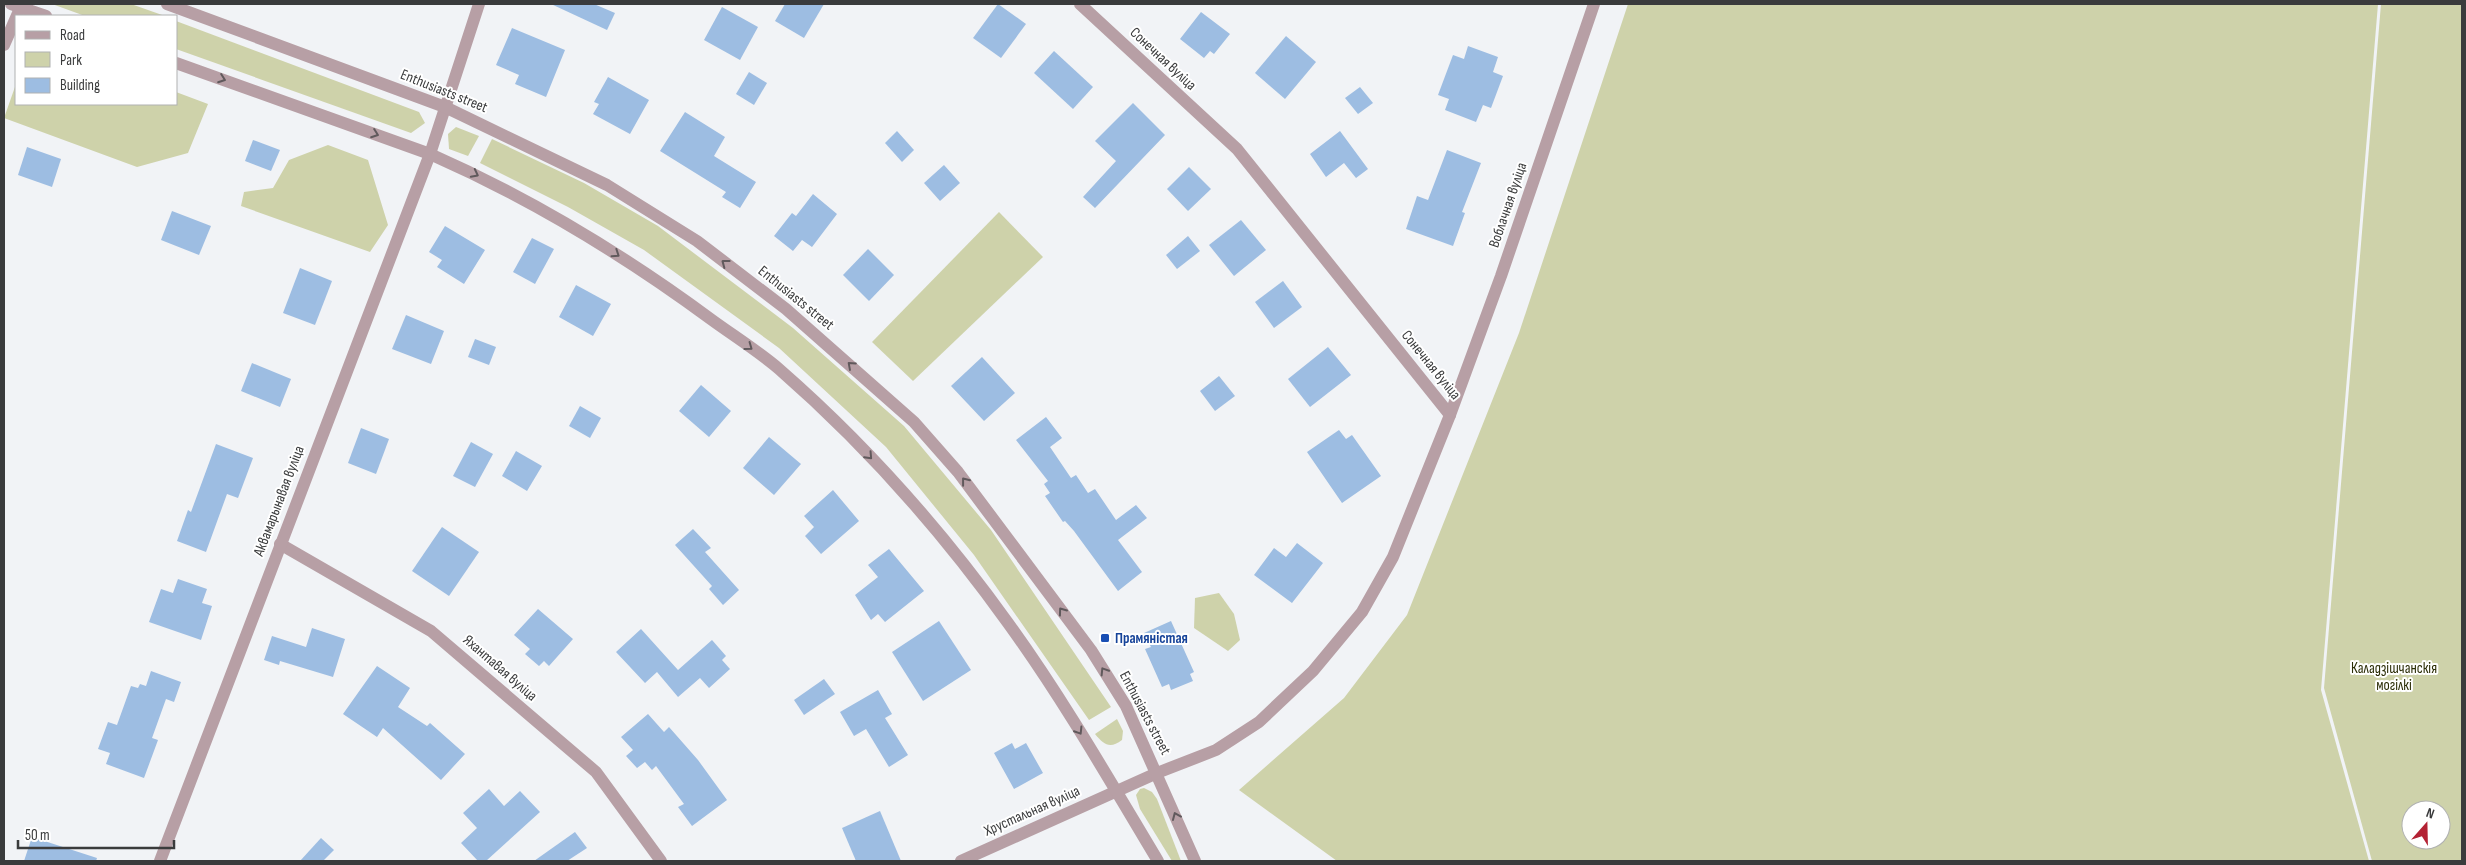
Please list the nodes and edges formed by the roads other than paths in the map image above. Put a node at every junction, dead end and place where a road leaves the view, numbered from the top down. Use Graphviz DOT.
graph roads {
  1 [pos="167,4"];
  2 [pos="479,4"];
  3 [pos="1080,4"];
  4 [pos="1594,4"];
  5 [pos="18,5"];
  6 [pos="43,15"];
  7 [pos="4,45"];
  8 [pos="178,64"];
  9 [pos="446,107"];
  10 [pos="430,154"];
  11 [pos="1450,415"];
  12 [pos="280,544"];
  13 [pos="1157,773"];
  14 [pos="1116,791"];
  15 [pos="160,861"];
  16 [pos="661,861"];
  17 [pos="961,861"];
  18 [pos="1158,861"];
  19 [pos="1195,861"];
  1 -- 9 [label="street, Enthusiasts street"];
  2 -- 9 [label="street, Аквамарынавая вуліца"];
  3 -- 11 [label="street, Сонечная вуліца"];
  4 -- 11 [label="street, Воблачная вуліца"];
  5 -- 6 [label="street"];
  5 -- 7 [label="street"];
  8 -- 10 [label="street, one-way"];
  9 -- 10 [label="street, Аквамарынавая вуліца"];
  13 -- 9 [label="street, Enthusiasts street, one-way"];
  10 -- 12 [label="street, Аквамарынавая вуліца"];
  10 -- 14 [label="street, one-way"];
  11 -- 13 [label="street, Сонечная вуліца"];
  12 -- 15 [label="street, Аквамарынавая вуліца"];
  12 -- 16 [label="street, Яхантавая вуліца"];
  13 -- 14 [label="street, Сонечная вуліца"];
  19 -- 13 [label="street, Enthusiasts street, one-way"];
  14 -- 17 [label="street, Хрустальная вуліца"];
  14 -- 18 [label="street"];
}
